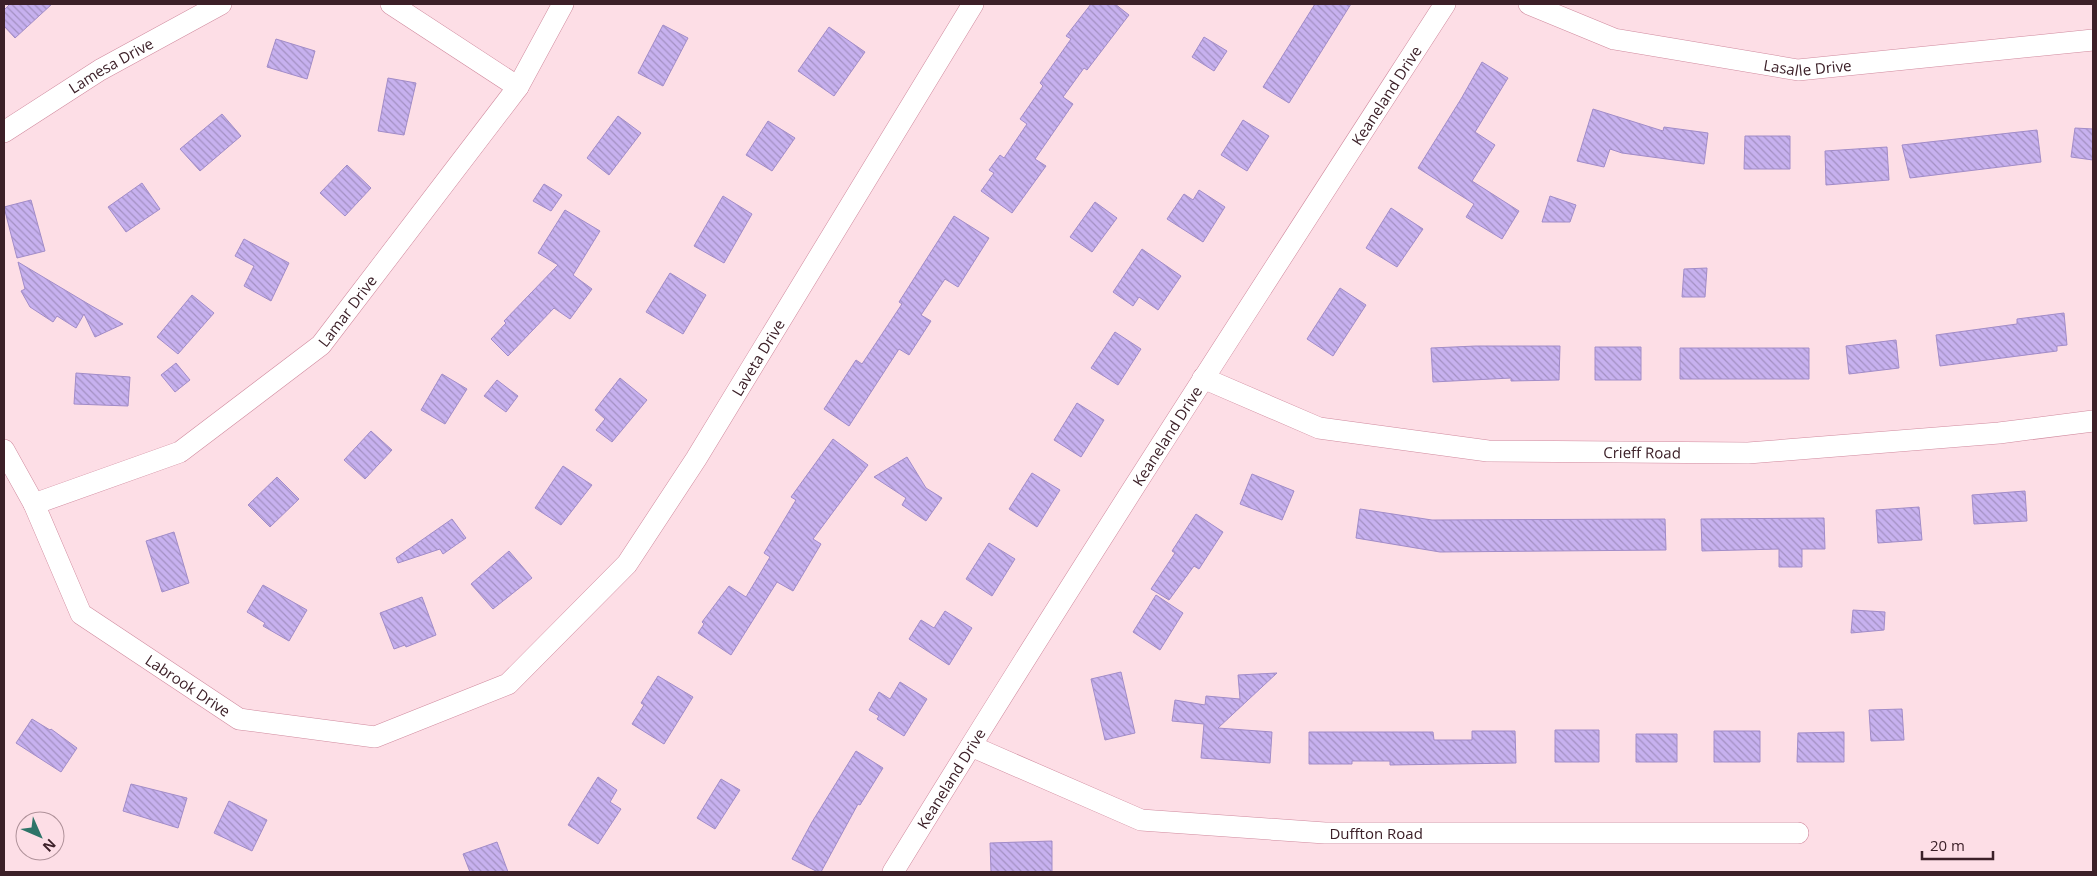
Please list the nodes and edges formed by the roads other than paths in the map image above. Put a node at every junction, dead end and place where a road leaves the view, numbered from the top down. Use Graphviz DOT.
graph roads {
  1 [pos="221,4"];
  2 [pos="391,4"];
  3 [pos="563,4"];
  4 [pos="973,4"];
  5 [pos="1445,4"];
  6 [pos="1529,4"];
  7 [pos="2093,40"];
  8 [pos="518,87"];
  9 [pos="4,132"];
  10 [pos="1203,378"];
  11 [pos="2093,421"];
  12 [pos="4,450"];
  13 [pos="34,504"];
  14 [pos="508,684"];
  15 [pos="971,746"];
  16 [pos="1798,833"];
  17 [pos="893,872"];
  1 -- 9 [label="street, Lamesa Drive"];
  2 -- 8 [label="street"];
  3 -- 8 [label="street, Lamar Drive"];
  4 -- 14 [label="street, Laveta Drive"];
  5 -- 10 [label="street, Keaneland Drive"];
  6 -- 7 [label="street, Lasalle Drive"];
  8 -- 13 [label="street, Lamar Drive"];
  10 -- 11 [label="street, Crieff Road"];
  10 -- 15 [label="street, Keaneland Drive"];
  12 -- 13 [label="street, Labrook Drive"];
  13 -- 14 [label="street, Labrook Drive"];
  15 -- 16 [label="street, Duffton Road"];
  15 -- 17 [label="street, Keaneland Drive"];
}
